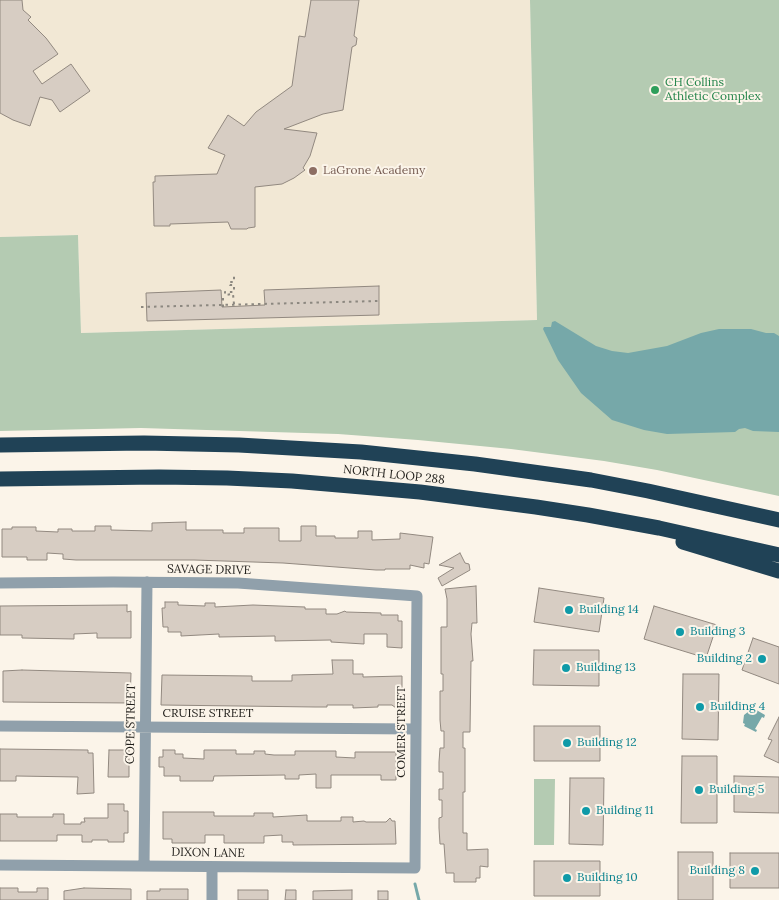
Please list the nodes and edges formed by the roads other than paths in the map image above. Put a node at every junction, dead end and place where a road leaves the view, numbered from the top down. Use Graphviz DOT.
graph roads {
  1 [pos="0,444"];
  2 [pos="0,479"];
  3 [pos="706,503"];
  4 [pos="779,512"];
  5 [pos="588,515"];
  6 [pos="779,520"];
  7 [pos="779,555"];
  8 [pos="779,571"];
  9 [pos="147,582"];
  10 [pos="0,583"];
  11 [pos="417,596"];
  12 [pos="0,726"];
  13 [pos="145,727"];
  14 [pos="416,728"];
  15 [pos="0,865"];
  16 [pos="144,866"];
  17 [pos="212,867"];
  18 [pos="415,868"];
  19 [pos="212,900"];
  1 -- 3 [label="highway, NORTH LOOP 288"];
  2 -- 5 [label="highway, NORTH LOOP 288"];
  3 -- 4 [label="highway"];
  3 -- 6 [label="highway, NORTH LOOP 288"];
  5 -- 7 [label="highway, NORTH LOOP 288"];
  5 -- 8 [label="highway"];
  9 -- 10 [label="street, SAVAGE DRIVE"];
  9 -- 11 [label="street, SAVAGE DRIVE"];
  9 -- 13 [label="street, COPE STREET"];
  11 -- 14 [label="street, COMER STREET"];
  12 -- 13 [label="street, CRUISE STREET"];
  13 -- 14 [label="street, CRUISE STREET"];
  13 -- 16 [label="street, COPE STREET"];
  14 -- 18 [label="street, COMER STREET"];
  15 -- 16 [label="street, DIXON LANE"];
  16 -- 17 [label="street, DIXON LANE"];
  17 -- 18 [label="street, DIXON LANE"];
  17 -- 19 [label="street"];
}
